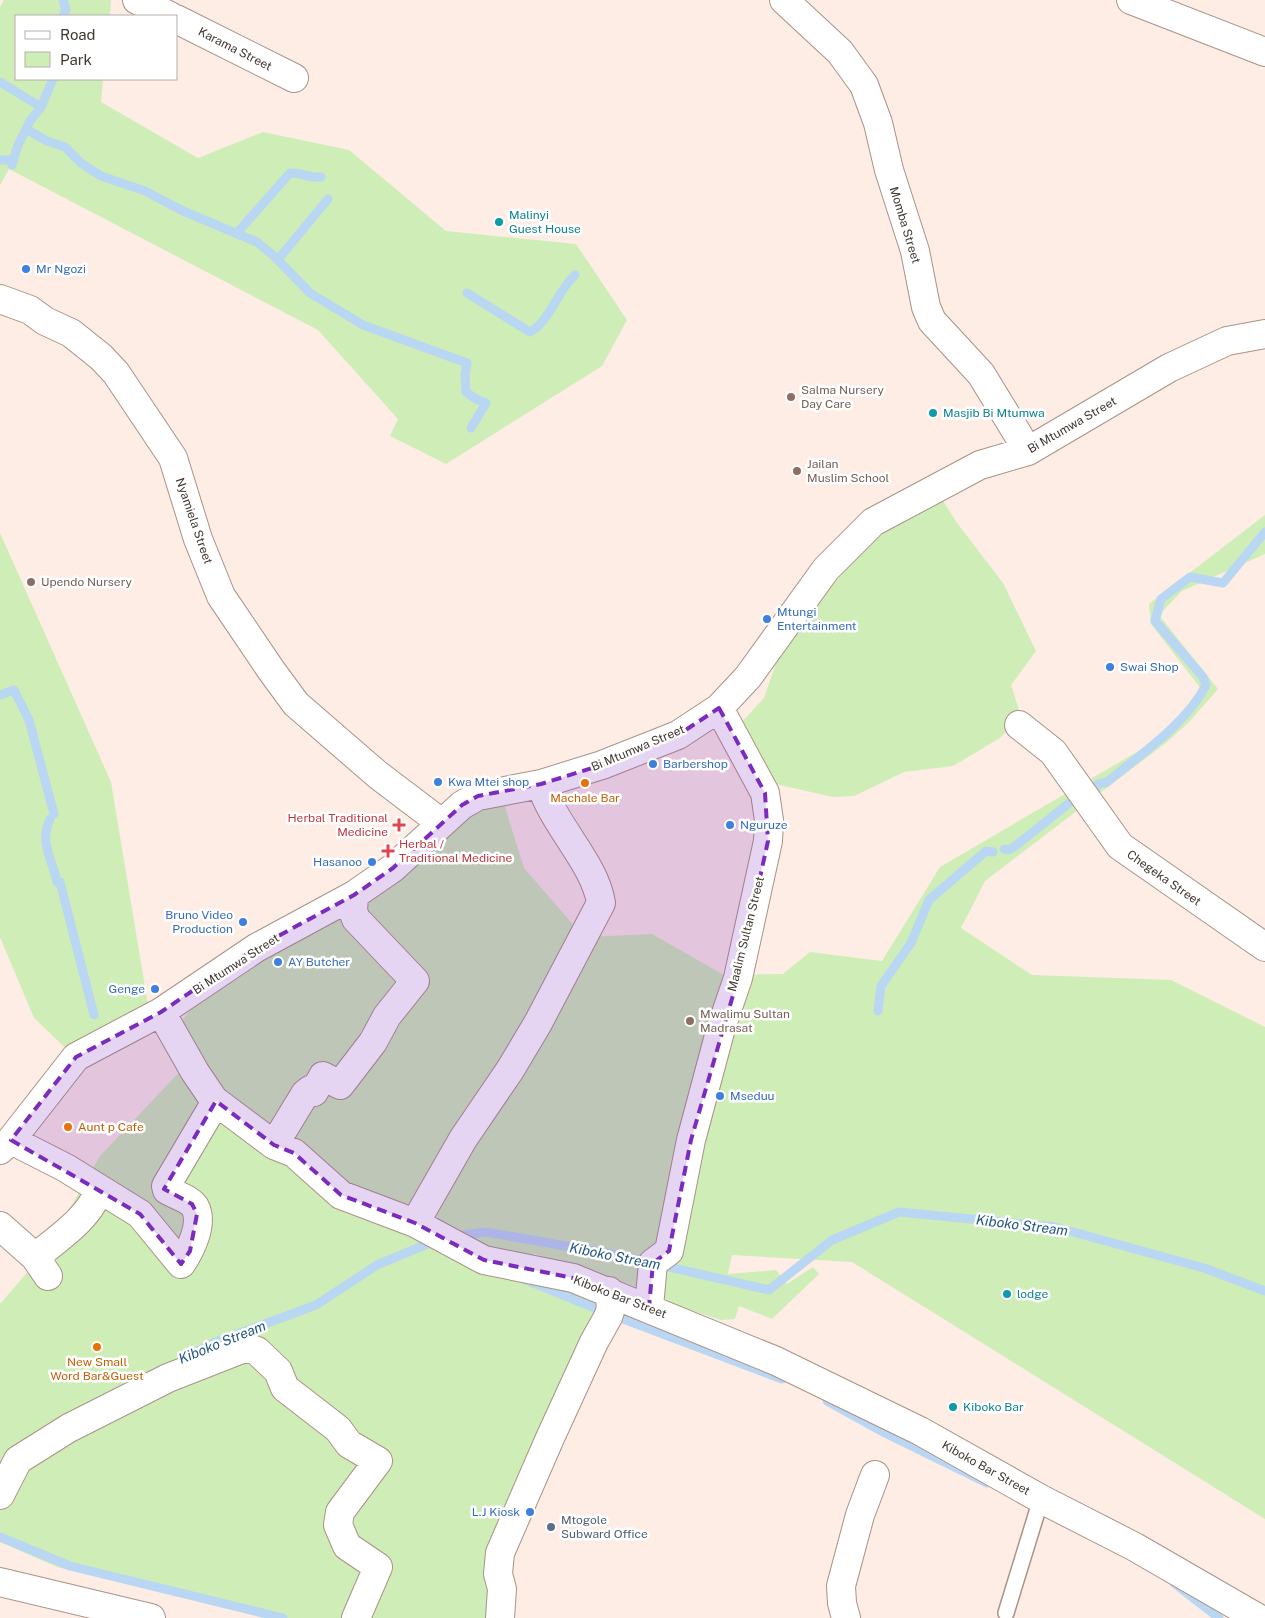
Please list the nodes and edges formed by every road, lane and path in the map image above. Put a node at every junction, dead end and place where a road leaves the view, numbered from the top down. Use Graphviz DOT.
graph roads {
  1 [pos="137,0"];
  2 [pos="784,0"];
  3 [pos="1131,0"];
  4 [pos="168,15"];
  5 [pos="178,20"];
  6 [pos="1265,52"];
  7 [pos="294,78"];
  8 [pos="0,299"];
  9 [pos="1265,334"];
  10 [pos="1028,451"];
  11 [pos="719,708"];
  12 [pos="1019,725"];
  13 [pos="541,784"];
  14 [pos="440,822"];
  15 [pos="354,895"];
  16 [pos="1265,947"];
  17 [pos="162,1012"];
  18 [pos="214,1100"];
  19 [pos="6,1145"];
  20 [pos="274,1145"];
  21 [pos="98,1188"];
  22 [pos="415,1223"];
  23 [pos="0,1226"];
  24 [pos="609,1291"];
  25 [pos="648,1307"];
  26 [pos="875,1475"];
  27 [pos="0,1495"];
  28 [pos="1041,1499"];
  29 [pos="0,1582"];
  30 [pos="1006,1613"];
  31 [pos="151,1618"];
  32 [pos="356,1618"];
  33 [pos="500,1618"];
  34 [pos="846,1618"];
  35 [pos="1258,1618"];
  1 -- 4 [label="street"];
  2 -- 10 [label="street, Momba Street"];
  3 -- 6 [label="street"];
  5 -- 7 [label="street, Karama Street"];
  8 -- 14 [label="street, Nyamiela Street"];
  9 -- 10 [label="street, Bi Mtumwa Street"];
  10 -- 11 [label="street, Bi Mtumwa Street"];
  11 -- 13 [label="street, Bi Mtumwa Street"];
  11 -- 25 [label="street, Maalim Sultan Street"];
  12 -- 16 [label="street, Chegeka Street"];
  13 -- 14 [label="street, Bi Mtumwa Street"];
  13 -- 22 [label="street"];
  14 -- 15 [label="street, Bi Mtumwa Street"];
  15 -- 17 [label="street, Bi Mtumwa Street"];
  15 -- 20 [label="street"];
  17 -- 18 [label="street, Kiboko Bar Street"];
  17 -- 19 [label="street, Bi Mtumwa Street"];
  18 -- 20 [label="street, Kiboko Bar Street"];
  18 -- 21 [label="street"];
  19 -- 21 [label="street"];
  20 -- 22 [label="street, Kiboko Bar Street"];
  21 -- 23 [label="street"];
  22 -- 24 [label="street, Kiboko Bar Street"];
  24 -- 25 [label="street, Kiboko Bar Street"];
  24 -- 33 [label="street"];
  25 -- 28 [label="street, Kiboko Bar Street"];
  26 -- 34 [label="street"];
  27 -- 32 [label="street"];
  28 -- 30 [label="lane"];
  28 -- 35 [label="street, Kiboko Bar Street"];
  29 -- 31 [label="street"];
}
